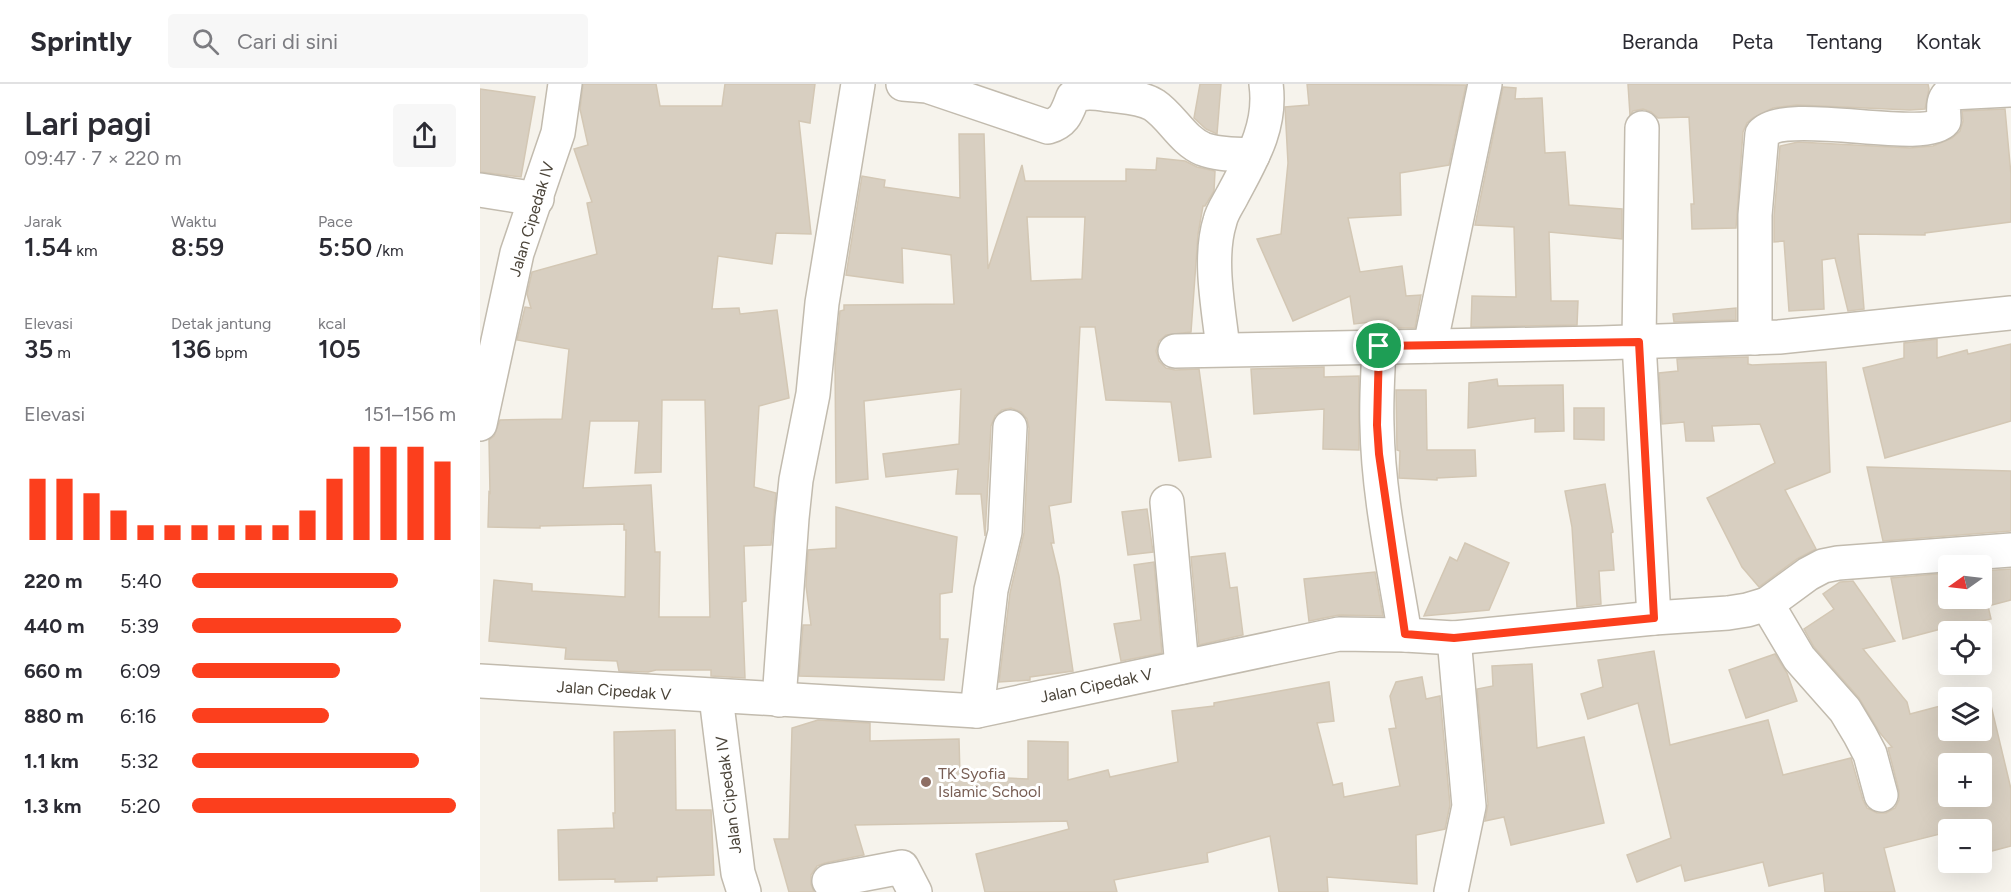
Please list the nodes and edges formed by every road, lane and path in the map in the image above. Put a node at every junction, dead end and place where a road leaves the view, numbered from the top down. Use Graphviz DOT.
graph roads {
  1 [pos="565,84"];
  2 [pos="858,84"];
  3 [pos="1266,84"];
  4 [pos="1485,84"];
  5 [pos="919,85"];
  6 [pos="2009,96"];
  7 [pos="1642,128"];
  8 [pos="1253,155"];
  9 [pos="480,190"];
  10 [pos="537,199"];
  11 [pos="2011,313"];
  12 [pos="1755,338"];
  13 [pos="1639,342"];
  14 [pos="1379,346"];
  15 [pos="1430,346"];
  16 [pos="1222,350"];
  17 [pos="1175,351"];
  18 [pos="480,424"];
  19 [pos="1010,428"];
  20 [pos="1167,502"];
  21 [pos="2011,550"];
  22 [pos="1767,604"];
  23 [pos="1654,618"];
  24 [pos="1405,634"];
  25 [pos="1454,638"];
  26 [pos="1182,667"];
  27 [pos="480,681"];
  28 [pos="716,697"];
  29 [pos="779,700"];
  30 [pos="977,711"];
  31 [pos="1881,795"];
  32 [pos="829,881"];
  33 [pos="744,892"];
  34 [pos="915,892"];
  35 [pos="1451,892"];
  1 -- 10 [label="street, Jalan Cipedak IV"];
  2 -- 29 [label="street"];
  3 -- 8 [label="street"];
  4 -- 15 [label="street"];
  5 -- 8 [label="street"];
  6 -- 12 [label="street"];
  7 -- 13 [label="street"];
  8 -- 16 [label="street"];
  9 -- 10 [label="street"];
  10 -- 18 [label="street, Jalan Cipedak IV"];
  11 -- 12 [label="street"];
  12 -- 13 [label="street"];
  13 -- 15 [label="street"];
  13 -- 23 [label="street"];
  14 -- 15 [label="street"];
  14 -- 16 [label="street"];
  14 -- 24 [label="street"];
  16 -- 17 [label="street"];
  19 -- 30 [label="street"];
  20 -- 26 [label="street"];
  21 -- 22 [label="street"];
  22 -- 23 [label="street, Jalan Cipedak V"];
  22 -- 31 [label="street"];
  23 -- 25 [label="street, Jalan Cipedak V"];
  24 -- 25 [label="street, Jalan Cipedak V"];
  24 -- 26 [label="street, Jalan Cipedak V"];
  25 -- 35 [label="street"];
  26 -- 30 [label="street, Jalan Cipedak V"];
  27 -- 28 [label="street, Jalan Cipedak V"];
  28 -- 29 [label="street, Jalan Cipedak V"];
  28 -- 33 [label="street, Jalan Cipedak IV"];
  29 -- 30 [label="street, Jalan Cipedak V"];
  32 -- 34 [label="street"];
}
